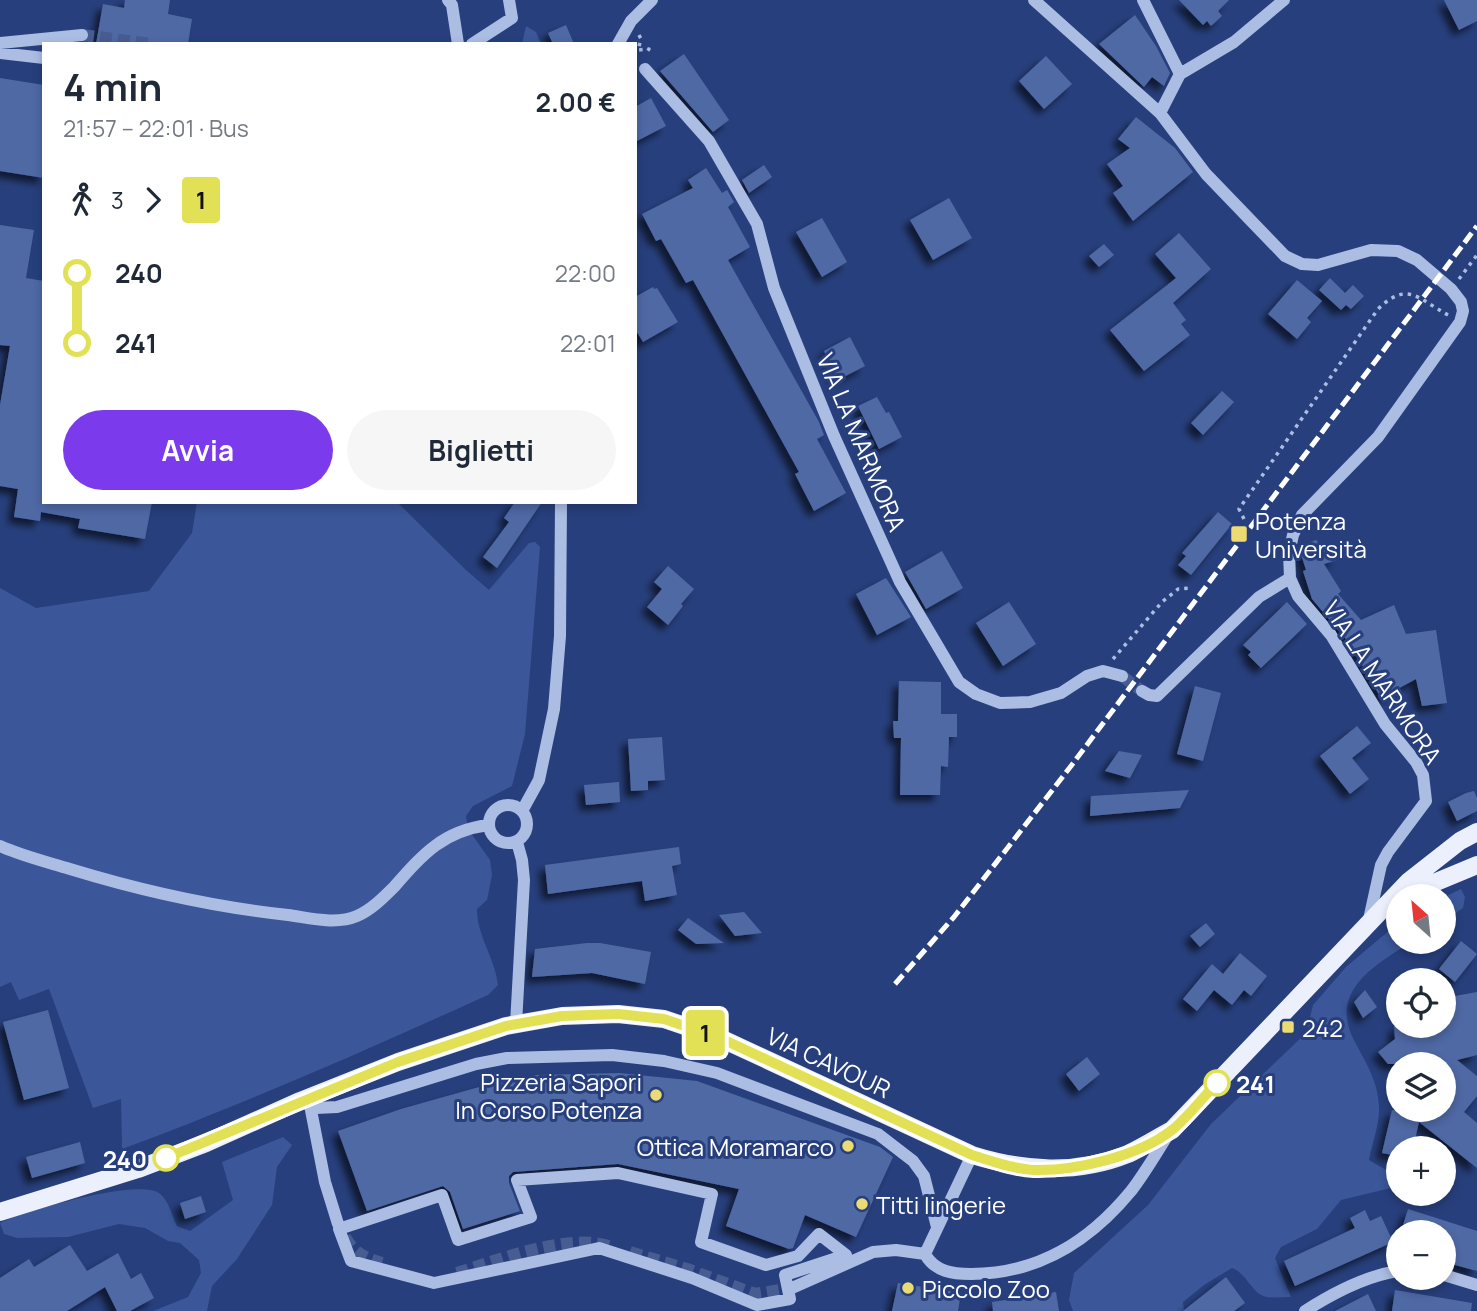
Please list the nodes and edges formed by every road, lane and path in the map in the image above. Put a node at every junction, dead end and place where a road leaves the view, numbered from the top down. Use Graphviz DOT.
graph roads {
  1 [pos="447,0"];
  2 [pos="509,0"];
  3 [pos="652,0"];
  4 [pos="1034,0"];
  5 [pos="1143,0"];
  6 [pos="1284,0"];
  7 [pos="631,21"];
  8 [pos="82,35"];
  9 [pos="458,42"];
  10 [pos="475,42"];
  11 [pos="619,42"];
  12 [pos="0,43"];
  13 [pos="0,53"];
  14 [pos="42,58"];
  15 [pos="645,69"];
  16 [pos="1180,74"];
  17 [pos="1160,113"];
  18 [pos="1477,255"];
  19 [pos="1451,289"];
  20 [pos="1460,322"];
  21 [pos="561,504"];
  22 [pos="1244,519"];
  23 [pos="1290,578"];
  24 [pos="1192,588"];
  25 [pos="1103,671"];
  26 [pos="1122,676"];
  27 [pos="1142,691"];
  28 [pos="522,811"];
  29 [pos="488,825"];
  30 [pos="1477,832"];
  31 [pos="517,842"];
  32 [pos="0,846"];
  33 [pos="1477,865"];
  34 [pos="1431,884"];
  35 [pos="1386,913"];
  36 [pos="1368,924"];
  37 [pos="516,1024"];
  38 [pos="305,1103"];
  39 [pos="1172,1130"];
  40 [pos="972,1155"];
  41 [pos="517,1180"];
  42 [pos="0,1212"];
  43 [pos="338,1224"];
  44 [pos="937,1227"];
  45 [pos="926,1254"];
  46 [pos="1386,1274"];
  47 [pos="1456,1279"];
  48 [pos="1477,1285"];
  49 [pos="792,1288"];
  50 [pos="1305,1311"];
  1 -- 9 [label="street"];
  2 -- 10 [label="street"];
  3 -- 7 [label="street"];
  4 -- 17 [label="street"];
  5 -- 16 [label="street"];
  6 -- 16 [label="street"];
  7 -- 11 [label="street"];
  7 -- 15 [label="path"];
  8 -- 12 [label="street"];
  13 -- 14 [label="street"];
  15 -- 25 [label="street, VIA LA MARMORA"];
  16 -- 17 [label="street"];
  17 -- 19 [label="street"];
  18 -- 19 [label="path"];
  19 -- 20 [label="street"];
  20 -- 22 [label="path"];
  20 -- 23 [label="street"];
  21 -- 28 [label="street"];
  23 -- 27 [label="street"];
  23 -- 36 [label="street, VIA LA MARMORA"];
  24 -- 25 [label="path"];
  25 -- 26 [label="street"];
  28 -- 29 [label="street"];
  28 -- 31 [label="street"];
  29 -- 31 [label="street"];
  29 -- 32 [label="street"];
  30 -- 36 [label="main road, VIA CAVOUR"];
  31 -- 37 [label="street"];
  33 -- 34 [label="main road"];
  35 -- 36 [label="main road, VIA CAVOUR"];
  36 -- 39 [label="main road, VIA CAVOUR"];
  37 -- 38 [label="main road, VIA CAVOUR"];
  37 -- 40 [label="main road, VIA CAVOUR"];
  38 -- 42 [label="main road, VIA CAVOUR"];
  38 -- 43 [label="street"];
  38 -- 44 [label="street, VIA CAVOUR"];
  39 -- 40 [label="main road, VIA CAVOUR"];
  39 -- 45 [label="street, VIA CAVOUR"];
  40 -- 44 [label="street"];
  41 -- 41 [label="street"];
  44 -- 45 [label="street"];
  45 -- 49 [label="street"];
  46 -- 50 [label="street"];
  47 -- 48 [label="street"];
}
